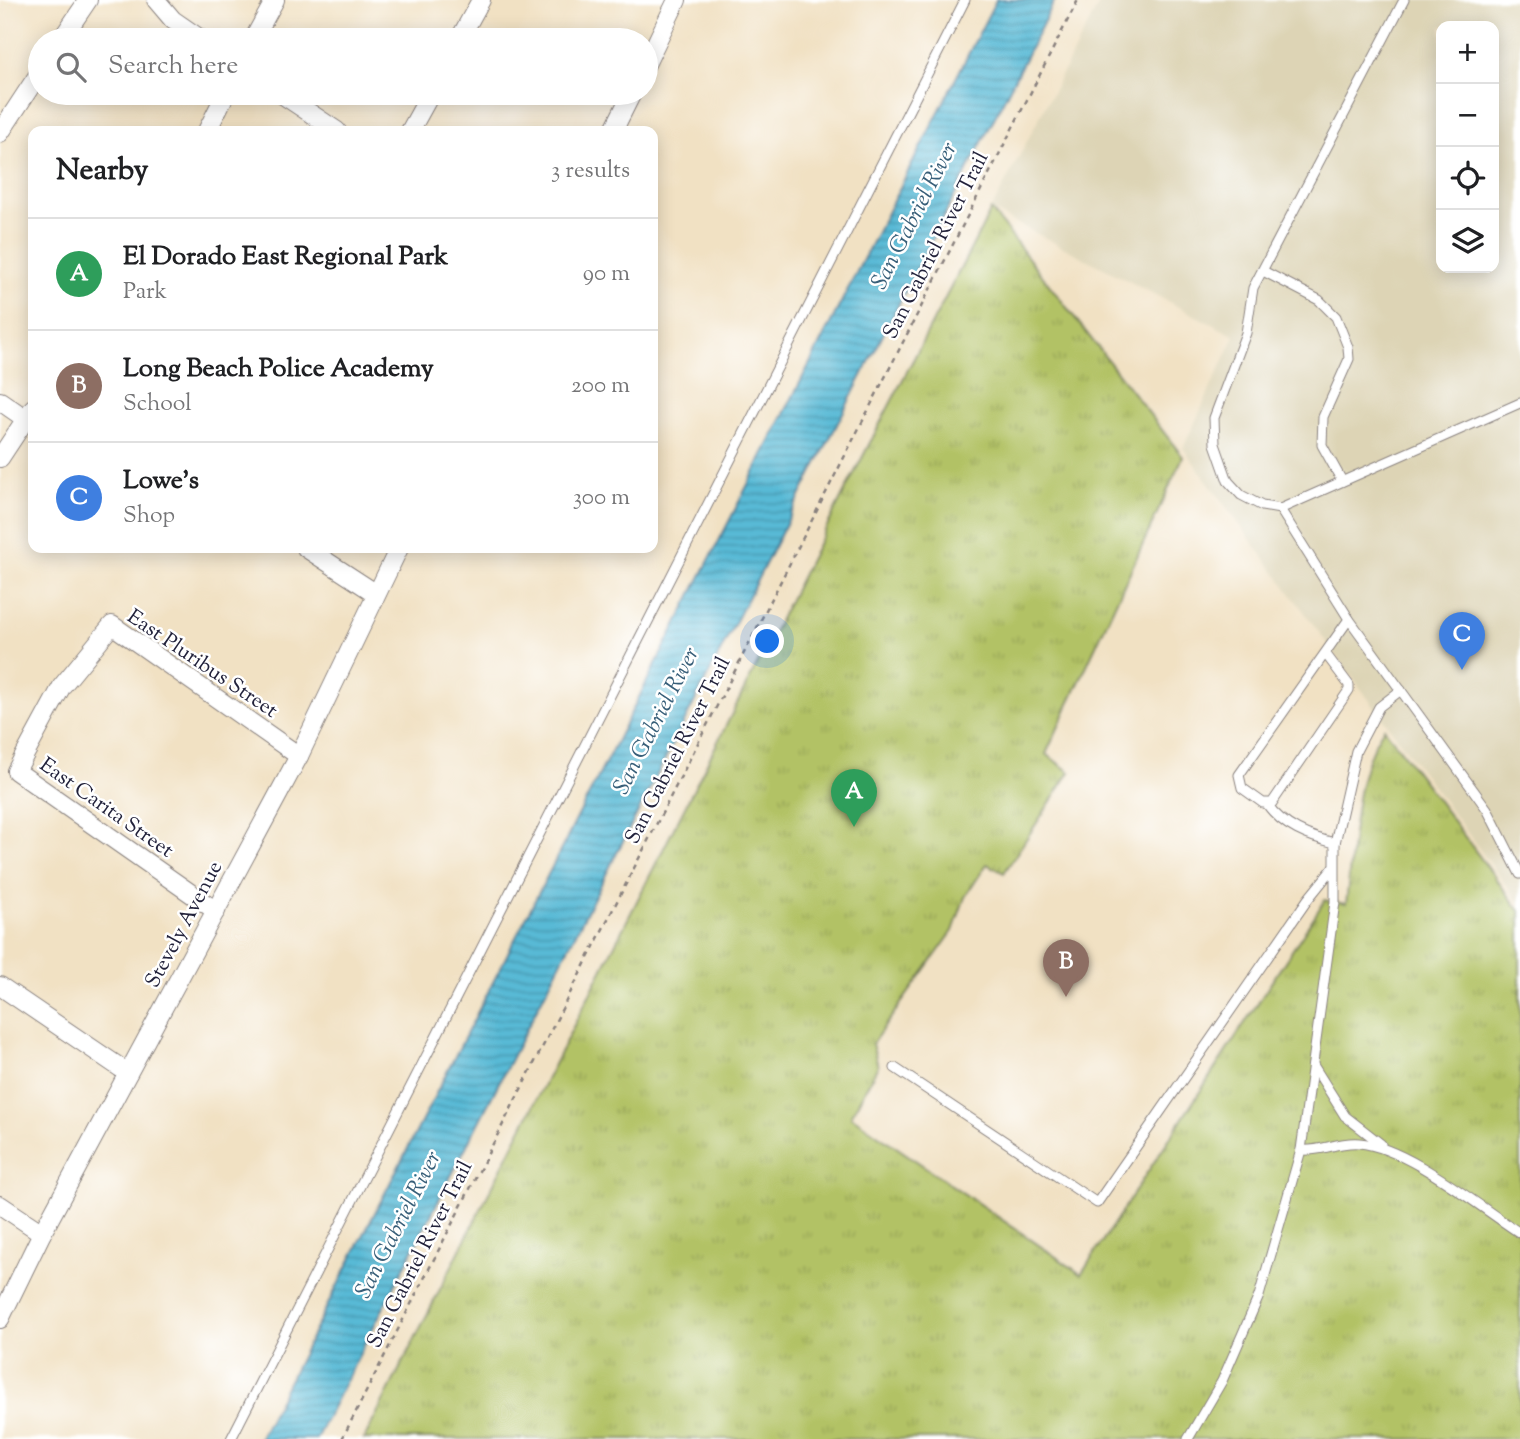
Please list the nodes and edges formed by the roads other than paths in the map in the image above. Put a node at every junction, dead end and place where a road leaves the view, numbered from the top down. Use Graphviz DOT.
graph roads {
  1 [pos="88,0"];
  2 [pos="156,0"];
  3 [pos="275,0"];
  4 [pos="481,0"];
  5 [pos="677,0"];
  6 [pos="965,0"];
  7 [pos="1404,0"];
  8 [pos="69,28"];
  9 [pos="185,28"];
  10 [pos="260,28"];
  11 [pos="466,28"];
  12 [pos="658,39"];
  13 [pos="28,90"];
  14 [pos="220,105"];
  15 [pos="298,105"];
  16 [pos="424,105"];
  17 [pos="626,105"];
  18 [pos="210,126"];
  19 [pos="330,126"];
  20 [pos="413,126"];
  21 [pos="616,126"];
  22 [pos="0,133"];
  23 [pos="1263,271"];
  24 [pos="0,401"];
  25 [pos="1520,403"];
  26 [pos="28,412"];
  27 [pos="28,416"];
  28 [pos="0,458"];
  29 [pos="1342,481"];
  30 [pos="1280,509"];
  31 [pos="314,553"];
  32 [pos="396,553"];
  33 [pos="375,593"];
  34 [pos="1349,619"];
  35 [pos="1325,653"];
  36 [pos="62,686"];
  37 [pos="1401,691"];
  38 [pos="299,756"];
  39 [pos="1268,804"];
  40 [pos="1335,843"];
  41 [pos="1334,867"];
  42 [pos="1520,874"];
  43 [pos="216,911"];
  44 [pos="0,986"];
  45 [pos="1313,1065"];
  46 [pos="895,1068"];
  47 [pos="128,1073"];
  48 [pos="1386,1147"];
  49 [pos="1301,1150"];
  50 [pos="0,1205"];
  51 [pos="42,1233"];
  52 [pos="1520,1233"];
  53 [pos="0,1319"];
  54 [pos="231,1439"];
  55 [pos="1188,1439"];
  1 -- 8 [label="street"];
  2 -- 9 [label="street"];
  3 -- 10 [label="street"];
  4 -- 11 [label="street"];
  5 -- 12 [label="street"];
  6 -- 54 [label="lane"];
  7 -- 23 [label="lane"];
  13 -- 22 [label="street"];
  14 -- 18 [label="street"];
  15 -- 19 [label="street"];
  16 -- 20 [label="street"];
  17 -- 21 [label="street"];
  23 -- 29 [label="lane"];
  23 -- 30 [label="lane"];
  24 -- 26 [label="street"];
  25 -- 29 [label="lane"];
  27 -- 28 [label="street"];
  29 -- 30 [label="lane"];
  30 -- 34 [label="lane"];
  31 -- 33 [label="street"];
  32 -- 33 [label="street, Stevely Avenue"];
  33 -- 38 [label="street, Stevely Avenue"];
  34 -- 35 [label="lane"];
  34 -- 37 [label="lane"];
  35 -- 39 [label="lane"];
  35 -- 39 [label="lane"];
  36 -- 38 [label="street, East Pluribus Street"];
  36 -- 43 [label="street, East Carita Street"];
  37 -- 40 [label="lane"];
  37 -- 42 [label="lane"];
  38 -- 43 [label="street, Stevely Avenue"];
  39 -- 40 [label="lane"];
  40 -- 41 [label="lane"];
  41 -- 45 [label="lane"];
  41 -- 46 [label="lane"];
  43 -- 47 [label="street, Stevely Avenue"];
  44 -- 47 [label="street"];
  45 -- 48 [label="lane"];
  45 -- 49 [label="lane"];
  47 -- 51 [label="street, Stevely Avenue"];
  48 -- 49 [label="lane"];
  48 -- 52 [label="lane"];
  49 -- 55 [label="lane"];
  50 -- 51 [label="street"];
  51 -- 53 [label="street, Stevely Avenue"];
}
